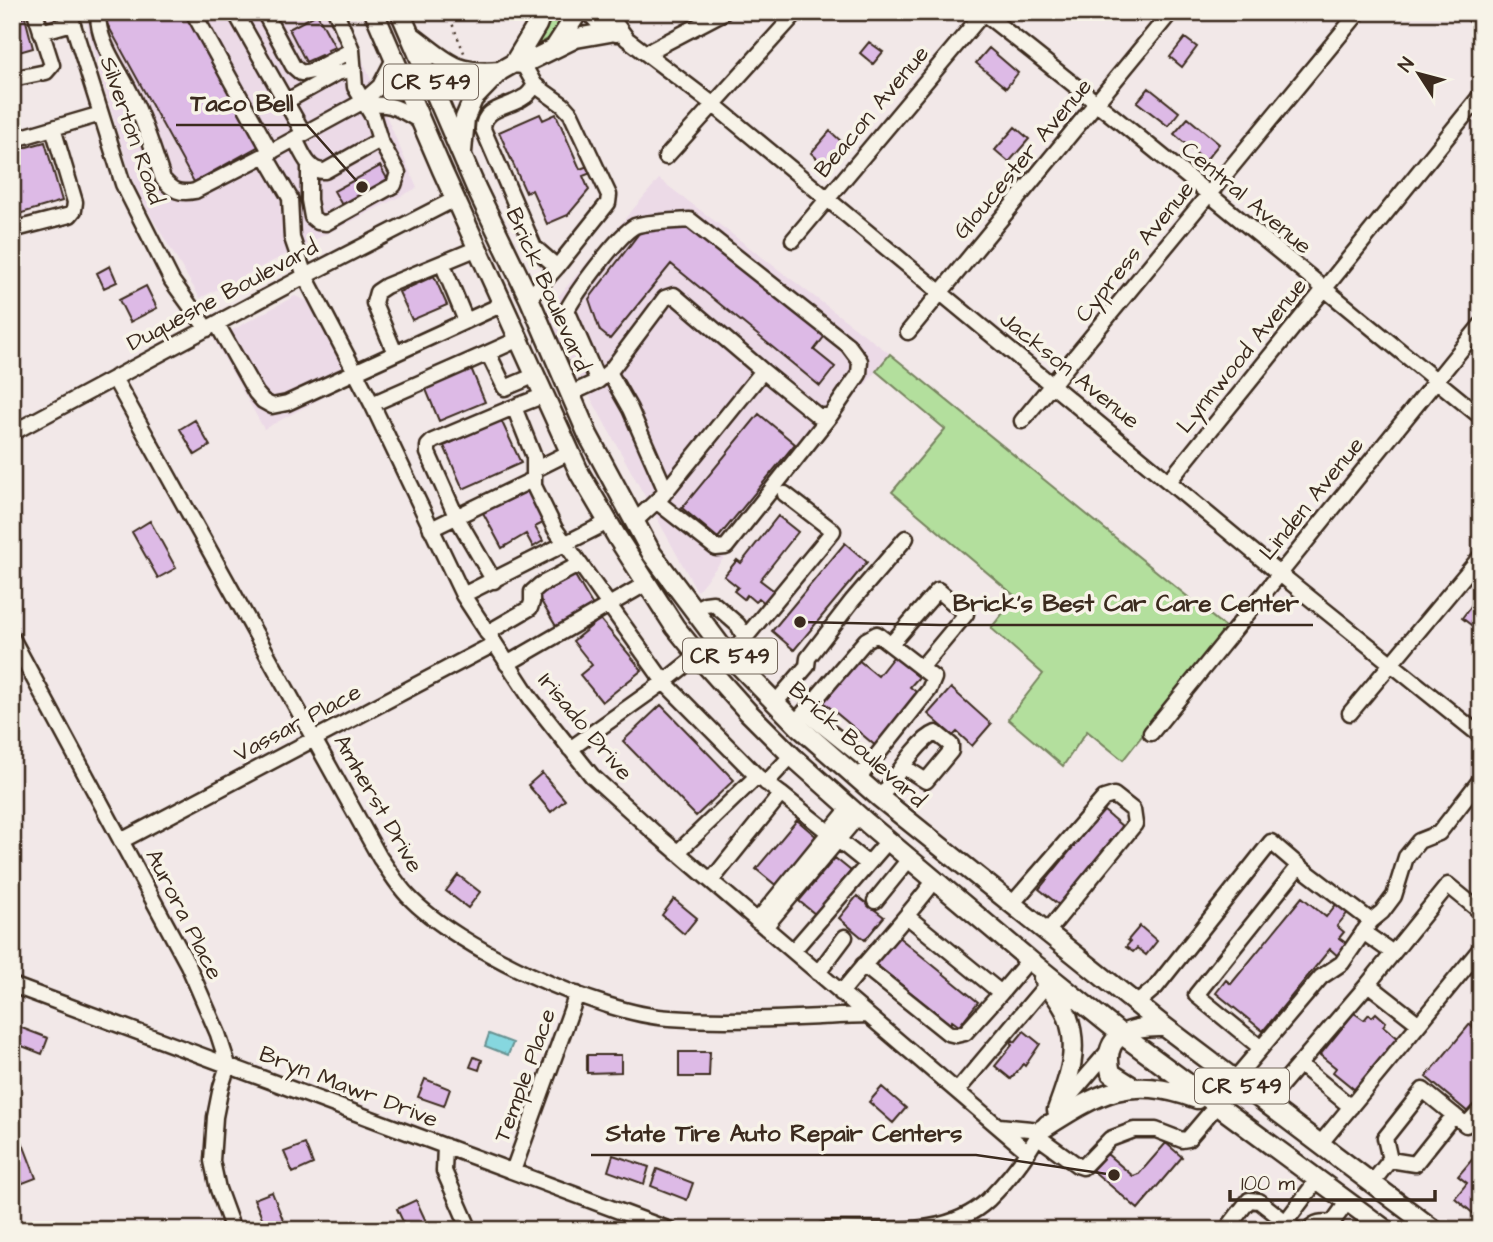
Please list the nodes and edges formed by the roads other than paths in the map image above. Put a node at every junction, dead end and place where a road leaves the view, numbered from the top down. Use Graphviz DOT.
graph roads {
  1 [pos="35,12"];
  2 [pos="98,12"];
  3 [pos="193,12"];
  4 [pos="235,12"];
  5 [pos="264,12"];
  6 [pos="336,12"];
  7 [pos="374,12"];
  8 [pos="542,12"];
  9 [pos="578,12"];
  10 [pos="587,12"];
  11 [pos="607,12"];
  12 [pos="723,12"];
  13 [pos="797,12"];
  14 [pos="983,12"];
  15 [pos="1171,12"];
  16 [pos="1359,12"];
  17 [pos="1471,12"];
  18 [pos="71,18"];
  19 [pos="1481,20"];
  20 [pos="407,21"];
  21 [pos="41,32"];
  22 [pos="610,32"];
  23 [pos="627,39"];
  24 [pos="554,48"];
  25 [pos="107,50"];
  26 [pos="352,50"];
  27 [pos="646,53"];
  28 [pos="82,55"];
  29 [pos="394,59"];
  30 [pos="512,66"];
  31 [pos="354,69"];
  32 [pos="12,79"];
  33 [pos="535,85"];
  34 [pos="1481,95"];
  35 [pos="285,102"];
  36 [pos="362,102"];
  37 [pos="1098,102"];
  38 [pos="714,105"];
  39 [pos="101,114"];
  40 [pos="422,122"];
  41 [pos="53,128"];
  42 [pos="299,137"];
  43 [pos="12,140"];
  44 [pos="380,140"];
  45 [pos="462,152"];
  46 [pos="268,154"];
  47 [pos="666,157"];
  48 [pos="309,164"];
  49 [pos="1209,196"];
  50 [pos="455,199"];
  51 [pos="827,199"];
  52 [pos="12,230"];
  53 [pos="793,240"];
  54 [pos="478,248"];
  55 [pos="442,263"];
  56 [pos="557,267"];
  57 [pos="305,276"];
  58 [pos="1323,289"];
  59 [pos="941,292"];
  60 [pos="529,298"];
  61 [pos="503,304"];
  62 [pos="466,321"];
  63 [pos="1481,326"];
  64 [pos="212,327"];
  65 [pos="908,332"];
  66 [pos="519,339"];
  67 [pos="395,353"];
  68 [pos="488,353"];
  69 [pos="355,371"];
  70 [pos="763,371"];
  71 [pos="536,375"];
  72 [pos="603,377"];
  73 [pos="114,378"];
  74 [pos="1436,381"];
  75 [pos="1054,385"];
  76 [pos="570,394"];
  77 [pos="545,395"];
  78 [pos="372,404"];
  79 [pos="514,407"];
  80 [pos="830,415"];
  81 [pos="1481,418"];
  82 [pos="1022,421"];
  83 [pos="12,433"];
  84 [pos="570,452"];
  85 [pos="534,474"];
  86 [pos="1170,480"];
  87 [pos="785,494"];
  88 [pos="661,496"];
  89 [pos="456,516"];
  90 [pos="608,522"];
  91 [pos="634,522"];
  92 [pos="431,529"];
  93 [pos="906,538"];
  94 [pos="565,542"];
  95 [pos="1481,556"];
  96 [pos="580,564"];
  97 [pos="1280,573"];
  98 [pos="494,581"];
  99 [pos="647,583"];
  100 [pos="463,595"];
  101 [pos="609,605"];
  102 [pos="693,610"];
  103 [pos="12,638"];
  104 [pos="491,638"];
  105 [pos="745,638"];
  106 [pos="891,644"];
  107 [pos="729,654"];
  108 [pos="698,655"];
  109 [pos="507,664"];
  110 [pos="1391,664"];
  111 [pos="921,668"];
  112 [pos="664,682"];
  113 [pos="775,703"];
  114 [pos="1350,713"];
  115 [pos="801,718"];
  116 [pos="1152,733"];
  117 [pos="1481,736"];
  118 [pos="314,738"];
  119 [pos="570,749"];
  120 [pos="792,755"];
  121 [pos="869,763"];
  122 [pos="904,767"];
  123 [pos="762,779"];
  124 [pos="858,779"];
  125 [pos="1481,779"];
  126 [pos="781,794"];
  127 [pos="880,798"];
  128 [pos="854,811"];
  129 [pos="833,836"];
  130 [pos="121,841"];
  131 [pos="888,841"];
  132 [pos="677,853"];
  133 [pos="910,859"];
  134 [pos="868,864"];
  135 [pos="1299,866"];
  136 [pos="935,880"];
  137 [pos="711,881"];
  138 [pos="875,901"];
  139 [pos="1012,904"];
  140 [pos="1481,912"];
  141 [pos="908,917"];
  142 [pos="761,924"];
  143 [pos="1367,926"];
  144 [pos="1047,932"];
  145 [pos="845,937"];
  146 [pos="1481,947"];
  147 [pos="793,951"];
  148 [pos="1392,953"];
  149 [pos="1031,962"];
  150 [pos="863,965"];
  151 [pos="818,973"];
  152 [pos="1046,984"];
  153 [pos="1368,984"];
  154 [pos="12,985"];
  155 [pos="841,993"];
  156 [pos="1001,993"];
  157 [pos="577,994"];
  158 [pos="1136,1004"];
  159 [pos="867,1015"];
  160 [pos="1419,1024"];
  161 [pos="1165,1027"];
  162 [pos="1116,1041"];
  163 [pos="1261,1048"];
  164 [pos="1299,1064"];
  165 [pos="228,1065"];
  166 [pos="1234,1080"];
  167 [pos="1133,1087"];
  168 [pos="957,1091"];
  169 [pos="1265,1104"];
  170 [pos="1216,1106"];
  171 [pos="1351,1107"];
  172 [pos="1481,1109"];
  173 [pos="1057,1110"];
  174 [pos="1454,1115"];
  175 [pos="998,1126"];
  176 [pos="1039,1133"];
  177 [pos="1320,1144"];
  178 [pos="445,1146"];
  179 [pos="1028,1152"];
  180 [pos="1390,1160"];
  181 [pos="513,1171"];
  182 [pos="1318,1179"];
  183 [pos="1371,1183"];
  184 [pos="1348,1201"];
  185 [pos="1287,1227"];
  186 [pos="1335,1227"];
  187 [pos="909,1229"];
  188 [pos="233,1230"];
  189 [pos="470,1230"];
  190 [pos="670,1230"];
  191 [pos="824,1230"];
  192 [pos="1226,1230"];
  193 [pos="1308,1230"];
  194 [pos="1386,1230"];
  195 [pos="1434,1230"];
  1 -- 21 [label="street"];
  2 -- 25 [label="street"];
  3 -- 46 [label="street, Irisado Drive"];
  4 -- 35 [label="street"];
  5 -- 26 [label="street"];
  6 -- 26 [label="street"];
  7 -- 29 [label="main road, Brick Boulevard / CR 549"];
  8 -- 30 [label="main road"];
  9 -- 24 [label="main road"];
  10 -- 22 [label="street, Jackson Avenue"];
  11 -- 23 [label="street, Jackson Avenue"];
  12 -- 27 [label="street"];
  13 -- 38 [label="street"];
  14 -- 37 [label="street, Central Avenue"];
  14 -- 51 [label="street, Beacon Avenue"];
  15 -- 37 [label="street, Gloucester Avenue"];
  16 -- 49 [label="street, Cypress Avenue"];
  17 -- 19 [label="street"];
  18 -- 21 [label="street"];
  18 -- 28 [label="street, Silverton Road"];
  20 -- 30 [label="main road"];
  20 -- 45 [label="main road, Brick Boulevard / CR 549"];
  21 -- 32 [label="street"];
  22 -- 23 [label="street, Jackson Avenue"];
  22 -- 24 [label="main road"];
  23 -- 27 [label="street, Jackson Avenue"];
  24 -- 30 [label="main road"];
  25 -- 28 [label="street"];
  25 -- 46 [label="street"];
  26 -- 31 [label="street"];
  27 -- 38 [label="street, Jackson Avenue"];
  28 -- 39 [label="street, Silverton Road"];
  29 -- 36 [label="street"];
  29 -- 40 [label="main road, Brick Boulevard / CR 549"];
  30 -- 33 [label="street"];
  30 -- 45 [label="main road"];
  31 -- 35 [label="street"];
  31 -- 36 [label="street"];
  33 -- 56 [label="street"];
  33 -- 56 [label="street"];
  34 -- 58 [label="street, Lynnwood Avenue"];
  35 -- 42 [label="street"];
  36 -- 40 [label="street"];
  36 -- 42 [label="street"];
  36 -- 44 [label="street"];
  37 -- 49 [label="street, Central Avenue"];
  37 -- 59 [label="street, Gloucester Avenue"];
  38 -- 47 [label="street"];
  38 -- 51 [label="street, Jackson Avenue"];
  39 -- 41 [label="street"];
  39 -- 64 [label="street, Silverton Road"];
  40 -- 50 [label="main road, Brick Boulevard / CR 549"];
  41 -- 43 [label="street"];
  41 -- 52 [label="street"];
  42 -- 46 [label="street"];
  42 -- 48 [label="street"];
  44 -- 48 [label="street"];
  44 -- 48 [label="street"];
  45 -- 60 [label="main road, Brick Boulevard / CR 549"];
  46 -- 57 [label="street, Irisado Drive"];
  49 -- 58 [label="street, Central Avenue"];
  49 -- 75 [label="street, Cypress Avenue"];
  50 -- 54 [label="main road, Brick Boulevard / CR 549"];
  50 -- 57 [label="street, Duquesne Boulevard"];
  51 -- 53 [label="street, Beacon Avenue"];
  51 -- 59 [label="street, Jackson Avenue"];
  54 -- 55 [label="street"];
  54 -- 61 [label="main road, Brick Boulevard / CR 549"];
  55 -- 62 [label="street"];
  55 -- 67 [label="street"];
  56 -- 60 [label="street"];
  57 -- 64 [label="street, Duquesne Boulevard"];
  57 -- 69 [label="street, Irisado Drive"];
  58 -- 74 [label="street, Central Avenue"];
  58 -- 86 [label="street, Lynnwood Avenue"];
  59 -- 65 [label="street, Gloucester Avenue"];
  59 -- 75 [label="street, Jackson Avenue"];
  60 -- 76 [label="main road, Brick Boulevard / CR 549"];
  61 -- 62 [label="street"];
  61 -- 66 [label="main road, Brick Boulevard / CR 549"];
  62 -- 67 [label="street"];
  63 -- 74 [label="street, Linden Avenue"];
  64 -- 69 [label="street, Silverton Road"];
  64 -- 73 [label="street, Duquesne Boulevard"];
  66 -- 68 [label="street"];
  66 -- 71 [label="main road, Brick Boulevard / CR 549"];
  67 -- 69 [label="street"];
  68 -- 71 [label="street"];
  68 -- 78 [label="street"];
  69 -- 78 [label="street, Irisado Drive"];
  70 -- 72 [label="street"];
  70 -- 80 [label="street"];
  70 -- 88 [label="street"];
  71 -- 77 [label="main road, Brick Boulevard / CR 549"];
  72 -- 76 [label="street"];
  72 -- 80 [label="street"];
  72 -- 88 [label="street"];
  73 -- 83 [label="street, Duquesne Boulevard"];
  73 -- 118 [label="street, Amherst Drive"];
  74 -- 81 [label="street, Central Avenue"];
  74 -- 97 [label="street, Linden Avenue"];
  75 -- 82 [label="street, Cypress Avenue"];
  75 -- 86 [label="street, Jackson Avenue"];
  76 -- 91 [label="main road, Brick Boulevard / CR 549"];
  77 -- 79 [label="street"];
  77 -- 84 [label="main road, Brick Boulevard / CR 549"];
  78 -- 92 [label="street, Irisado Drive"];
  79 -- 85 [label="street"];
  79 -- 89 [label="street"];
  80 -- 88 [label="street"];
  84 -- 85 [label="street"];
  84 -- 90 [label="main road, Brick Boulevard / CR 549"];
  85 -- 89 [label="street"];
  85 -- 94 [label="street"];
  86 -- 97 [label="street, Jackson Avenue"];
  87 -- 105 [label="street"];
  88 -- 91 [label="street"];
  89 -- 92 [label="street"];
  89 -- 98 [label="street"];
  90 -- 94 [label="street"];
  90 -- 99 [label="main road, Brick Boulevard / CR 549"];
  91 -- 102 [label="main road, Brick Boulevard / CR 549"];
  92 -- 100 [label="street, Irisado Drive"];
  93 -- 113 [label="street"];
  94 -- 96 [label="street"];
  94 -- 98 [label="street"];
  95 -- 110 [label="street"];
  96 -- 101 [label="street"];
  96 -- 104 [label="street, Vassar Place"];
  97 -- 110 [label="street, Jackson Avenue"];
  97 -- 116 [label="street, Linden Avenue"];
  98 -- 100 [label="street"];
  99 -- 101 [label="street"];
  99 -- 108 [label="main road, Brick Boulevard / CR 549"];
  100 -- 104 [label="street, Irisado Drive"];
  101 -- 109 [label="street"];
  101 -- 112 [label="street"];
  102 -- 105 [label="street"];
  102 -- 107 [label="main road, Brick Boulevard / CR 549"];
  103 -- 130 [label="street, Aurora Place"];
  104 -- 109 [label="street, Irisado Drive"];
  104 -- 118 [label="street, Vassar Place"];
  105 -- 107 [label="street"];
  106 -- 111 [label="street"];
  106 -- 111 [label="street"];
  106 -- 115 [label="street"];
  107 -- 113 [label="main road, Brick Boulevard / CR 549"];
  108 -- 112 [label="street"];
  108 -- 120 [label="main road, Brick Boulevard / CR 549"];
  109 -- 119 [label="street, Irisado Drive"];
  110 -- 114 [label="street"];
  110 -- 117 [label="street, Jackson Avenue"];
  111 -- 121 [label="street"];
  112 -- 119 [label="street"];
  112 -- 123 [label="street"];
  113 -- 115 [label="main road, Brick Boulevard / CR 549"];
  115 -- 121 [label="street"];
  115 -- 124 [label="main road, Brick Boulevard / CR 549"];
  118 -- 130 [label="street, Vassar Place"];
  118 -- 157 [label="street, Amherst Drive"];
  119 -- 132 [label="street, Irisado Drive"];
  120 -- 123 [label="street"];
  120 -- 128 [label="main road, Brick Boulevard / CR 549"];
  121 -- 124 [label="street"];
  122 -- 127 [label="street"];
  123 -- 126 [label="street"];
  123 -- 132 [label="street"];
  124 -- 127 [label="main road, Brick Boulevard / CR 549"];
  125 -- 143 [label="street"];
  126 -- 129 [label="street"];
  126 -- 137 [label="street"];
  127 -- 139 [label="main road, Brick Boulevard / CR 549"];
  128 -- 129 [label="street"];
  128 -- 131 [label="main road, Brick Boulevard / CR 549"];
  129 -- 134 [label="street"];
  129 -- 142 [label="street"];
  130 -- 165 [label="street, Aurora Place"];
  131 -- 133 [label="main road, Brick Boulevard / CR 549"];
  131 -- 134 [label="street"];
  132 -- 137 [label="street, Irisado Drive"];
  133 -- 136 [label="main road, Brick Boulevard / CR 549"];
  133 -- 138 [label="street"];
  134 -- 147 [label="street"];
  135 -- 143 [label="street"];
  135 -- 158 [label="street"];
  135 -- 163 [label="street"];
  136 -- 141 [label="street"];
  136 -- 149 [label="main road, Brick Boulevard / CR 549"];
  137 -- 142 [label="street, Irisado Drive"];
  139 -- 144 [label="main road, Brick Boulevard / CR 549"];
  139 -- 144 [label="street"];
  140 -- 148 [label="street"];
  141 -- 150 [label="street"];
  141 -- 156 [label="street"];
  142 -- 147 [label="street, Irisado Drive"];
  143 -- 148 [label="street"];
  143 -- 163 [label="street"];
  144 -- 158 [label="main road, Brick Boulevard / CR 549"];
  145 -- 151 [label="street"];
  146 -- 160 [label="street"];
  147 -- 151 [label="street, Irisado Drive"];
  148 -- 153 [label="street"];
  149 -- 152 [label="main road"];
  149 -- 156 [label="street"];
  149 -- 162 [label="main road, Brick Boulevard / CR 549"];
  150 -- 155 [label="street"];
  150 -- 156 [label="street"];
  151 -- 155 [label="street, Irisado Drive"];
  152 -- 168 [label="street"];
  152 -- 173 [label="main road"];
  153 -- 160 [label="street"];
  153 -- 164 [label="street"];
  154 -- 165 [label="street, Bryn Mawr Drive"];
  155 -- 159 [label="street, Irisado Drive"];
  157 -- 159 [label="street, Amherst Drive"];
  157 -- 181 [label="street, Temple Place"];
  158 -- 161 [label="main road, Brick Boulevard / CR 549"];
  159 -- 168 [label="street, Irisado Drive"];
  160 -- 171 [label="street"];
  161 -- 162 [label="main road"];
  161 -- 166 [label="main road, Brick Boulevard / CR 549"];
  162 -- 167 [label="main road"];
  162 -- 170 [label="main road, Brick Boulevard / CR 549"];
  162 -- 173 [label="street"];
  163 -- 166 [label="street"];
  164 -- 169 [label="street"];
  164 -- 171 [label="street"];
  165 -- 178 [label="street, Bryn Mawr Drive"];
  165 -- 188 [label="street"];
  166 -- 169 [label="main road, Brick Boulevard / CR 549"];
  167 -- 170 [label="main road"];
  167 -- 176 [label="main road"];
  168 -- 175 [label="street, Irisado Drive"];
  169 -- 177 [label="main road, Brick Boulevard / CR 549"];
  170 -- 176 [label="street"];
  170 -- 182 [label="main road, Brick Boulevard / CR 549"];
  171 -- 177 [label="street"];
  172 -- 174 [label="street"];
  173 -- 176 [label="street"];
  174 -- 180 [label="street"];
  174 -- 180 [label="street"];
  175 -- 176 [label="street"];
  175 -- 179 [label="street, Irisado Drive"];
  176 -- 179 [label="street"];
  177 -- 183 [label="main road, Brick Boulevard / CR 549"];
  178 -- 181 [label="street, Bryn Mawr Drive"];
  178 -- 189 [label="street"];
  179 -- 187 [label="street"];
  180 -- 183 [label="street"];
  181 -- 190 [label="street, Bryn Mawr Drive"];
  182 -- 184 [label="main road, Brick Boulevard / CR 549"];
  182 -- 185 [label="street"];
  183 -- 195 [label="main road, Brick Boulevard / CR 549"];
  184 -- 186 [label="street"];
  184 -- 194 [label="main road, Brick Boulevard / CR 549"];
  185 -- 192 [label="street"];
  186 -- 193 [label="street"];
  187 -- 191 [label="street"];
}
